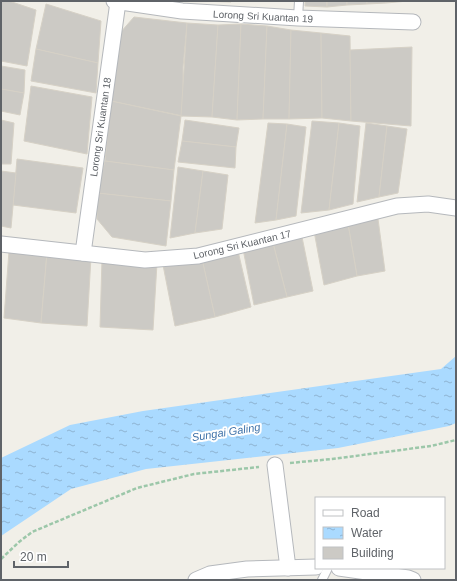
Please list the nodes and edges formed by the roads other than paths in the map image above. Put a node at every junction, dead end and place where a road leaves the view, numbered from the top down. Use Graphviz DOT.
graph roads {
  1 [pos="116,1"];
  2 [pos="299,1"];
  3 [pos="183,6"];
  4 [pos="298,18"];
  5 [pos="413,22"];
  6 [pos="456,208"];
  7 [pos="1,244"];
  8 [pos="83,253"];
  9 [pos="275,465"];
  10 [pos="315,567"];
  11 [pos="288,568"];
  12 [pos="328,569"];
  13 [pos="345,569"];
  14 [pos="244,575"];
  15 [pos="409,579"];
  16 [pos="196,580"];
  17 [pos="322,580"];
  1 -- 3 [label="street, Lorong Sri Kuantan 19"];
  1 -- 8 [label="street, Lorong Sri Kuantan 18"];
  2 -- 4 [label="lane"];
  3 -- 4 [label="street, Lorong Sri Kuantan 19"];
  4 -- 5 [label="street, Lorong Sri Kuantan 19"];
  6 -- 8 [label="street, Lorong Sri Kuantan 17"];
  7 -- 8 [label="street, Lorong Sri Kuantan 17"];
  9 -- 11 [label="street"];
  10 -- 11 [label="street"];
  11 -- 14 [label="street"];
  12 -- 17 [label="lane"];
  13 -- 15 [label="street"];
  14 -- 16 [label="street"];
}
